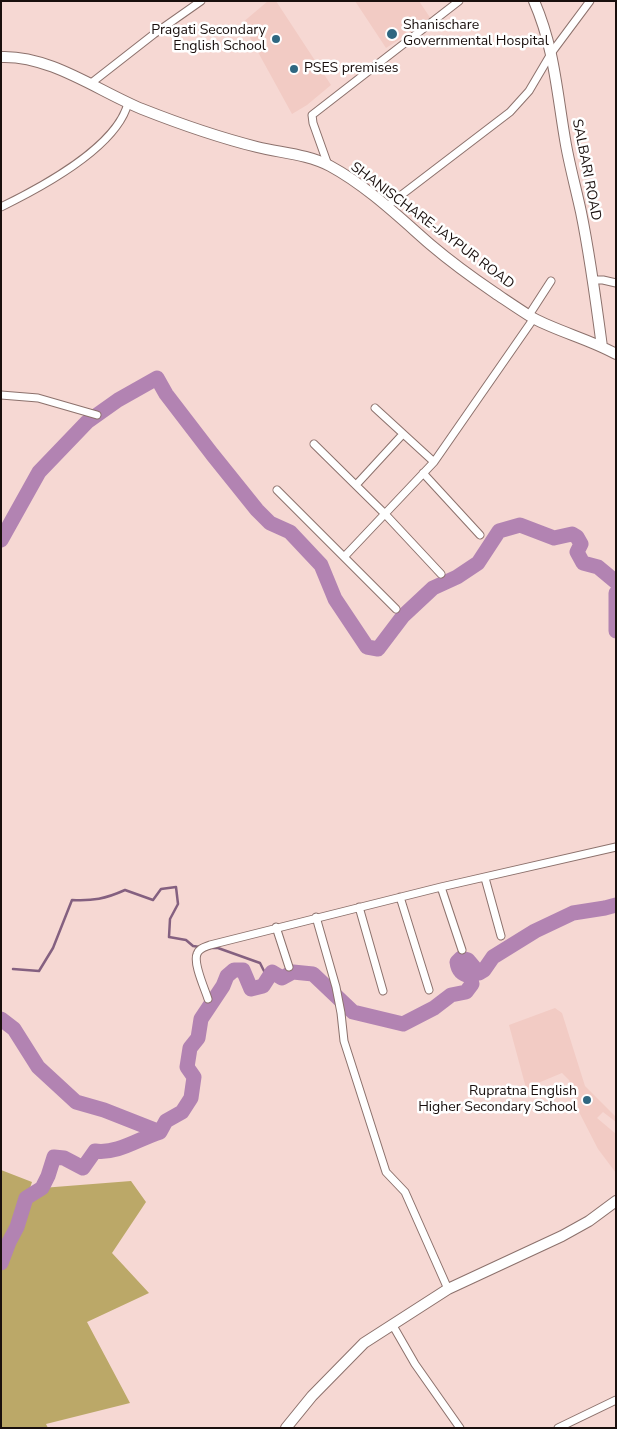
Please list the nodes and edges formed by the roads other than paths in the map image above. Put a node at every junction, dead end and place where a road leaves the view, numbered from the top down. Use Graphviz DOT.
graph roads {
  1 [pos="201,1"];
  2 [pos="459,1"];
  3 [pos="534,1"];
  4 [pos="590,1"];
  5 [pos="552,52"];
  6 [pos="1,57"];
  7 [pos="90,84"];
  8 [pos="128,103"];
  9 [pos="328,165"];
  10 [pos="387,206"];
  11 [pos="1,207"];
  12 [pos="593,280"];
  13 [pos="551,281"];
  14 [pos="616,283"];
  15 [pos="531,317"];
  16 [pos="602,346"];
  17 [pos="616,354"];
  18 [pos="1,395"];
  19 [pos="375,408"];
  20 [pos="97,415"];
  21 [pos="403,434"];
  22 [pos="314,444"];
  23 [pos="434,462"];
  24 [pos="423,473"];
  25 [pos="356,485"];
  26 [pos="277,490"];
  27 [pos="385,514"];
  28 [pos="480,535"];
  29 [pos="344,558"];
  30 [pos="442,574"];
  31 [pos="396,609"];
  32 [pos="616,847"];
  33 [pos="485,878"];
  34 [pos="441,887"];
  35 [pos="400,897"];
  36 [pos="359,907"];
  37 [pos="316,918"];
  38 [pos="276,927"];
  39 [pos="501,936"];
  40 [pos="462,950"];
  41 [pos="289,967"];
  42 [pos="429,990"];
  43 [pos="383,991"];
  44 [pos="208,999"];
  45 [pos="616,1202"];
  46 [pos="448,1289"];
  47 [pos="392,1324"];
  48 [pos="616,1400"];
  49 [pos="286,1428"];
  50 [pos="460,1428"];
  51 [pos="558,1428"];
  1 -- 7 [label="street"];
  2 -- 9 [label="street"];
  3 -- 5 [label="street, SALBARI ROAD"];
  4 -- 5 [label="street"];
  5 -- 10 [label="street"];
  5 -- 12 [label="street, SALBARI ROAD"];
  6 -- 7 [label="street, SHANISCHARE-JAYPUR ROAD"];
  7 -- 8 [label="street, SHANISCHARE-JAYPUR ROAD"];
  8 -- 9 [label="street, SHANISCHARE-JAYPUR ROAD"];
  8 -- 11 [label="street"];
  9 -- 10 [label="street, SHANISCHARE-JAYPUR ROAD"];
  10 -- 15 [label="street, SHANISCHARE-JAYPUR ROAD"];
  12 -- 14 [label="street"];
  12 -- 16 [label="street, SALBARI ROAD"];
  13 -- 15 [label="street"];
  15 -- 16 [label="street, SHANISCHARE-JAYPUR ROAD"];
  15 -- 23 [label="street"];
  16 -- 17 [label="street, SHANISCHARE-JAYPUR ROAD"];
  18 -- 20 [label="street"];
  19 -- 21 [label="street"];
  21 -- 23 [label="street"];
  21 -- 25 [label="street"];
  22 -- 25 [label="street"];
  23 -- 24 [label="street"];
  24 -- 27 [label="street"];
  24 -- 28 [label="street"];
  25 -- 27 [label="street"];
  26 -- 29 [label="street"];
  27 -- 29 [label="street"];
  27 -- 30 [label="street"];
  29 -- 31 [label="street"];
  32 -- 33 [label="street"];
  33 -- 34 [label="street"];
  33 -- 39 [label="street"];
  34 -- 35 [label="street"];
  34 -- 40 [label="street"];
  35 -- 36 [label="street"];
  35 -- 42 [label="street"];
  36 -- 37 [label="street"];
  36 -- 43 [label="street"];
  37 -- 38 [label="street"];
  37 -- 46 [label="street"];
  38 -- 41 [label="street"];
  38 -- 44 [label="street"];
  45 -- 46 [label="street"];
  46 -- 47 [label="street"];
  47 -- 49 [label="street"];
  47 -- 50 [label="street"];
  48 -- 51 [label="street"];
}
